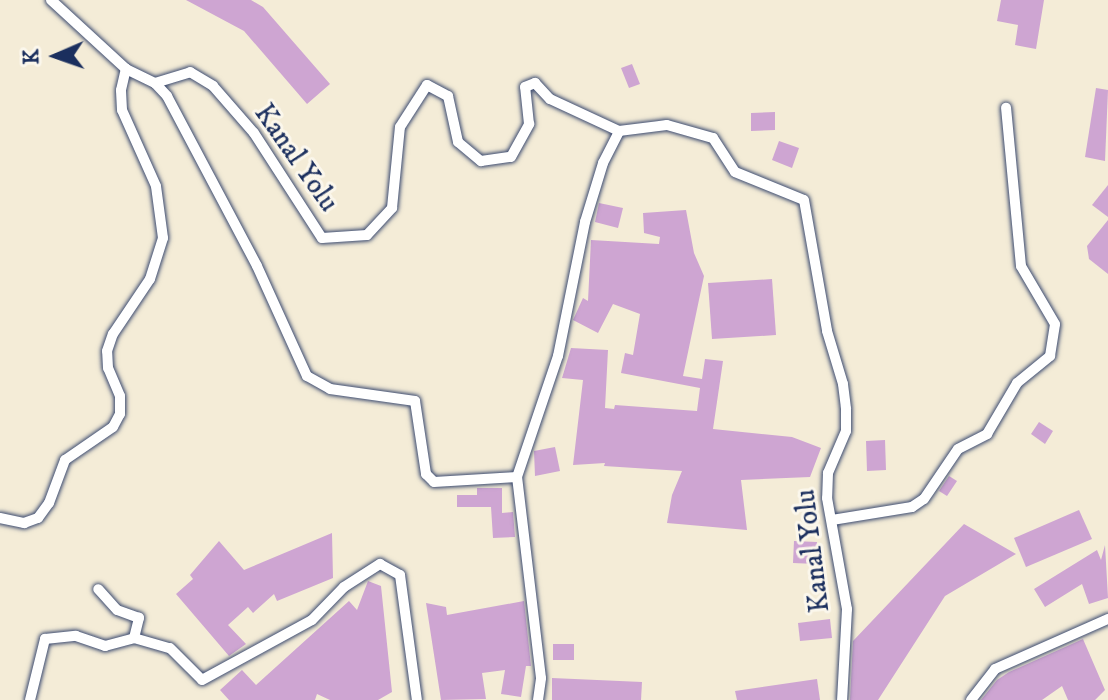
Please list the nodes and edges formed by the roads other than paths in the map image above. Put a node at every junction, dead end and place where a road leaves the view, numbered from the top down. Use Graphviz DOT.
graph roads {
  1 [pos="51,0"];
  2 [pos="126,69"];
  3 [pos="155,83"];
  4 [pos="1006,108"];
  5 [pos="619,131"];
  6 [pos="517,477"];
  7 [pos="0,518"];
  8 [pos="832,520"];
  9 [pos="98,589"];
  10 [pos="1108,619"];
  11 [pos="134,638"];
  12 [pos="30,700"];
  13 [pos="417,700"];
  14 [pos="538,700"];
  15 [pos="842,700"];
  16 [pos="971,700"];
  1 -- 2 [label="street"];
  2 -- 3 [label="street"];
  2 -- 7 [label="street"];
  3 -- 5 [label="street, Kanal Yolu"];
  3 -- 6 [label="street"];
  4 -- 8 [label="street"];
  5 -- 6 [label="street"];
  5 -- 8 [label="street, Kanal Yolu"];
  6 -- 14 [label="street"];
  8 -- 15 [label="street, Kanal Yolu"];
  9 -- 11 [label="street"];
  10 -- 16 [label="street"];
  11 -- 12 [label="street"];
  11 -- 13 [label="street"];
}
